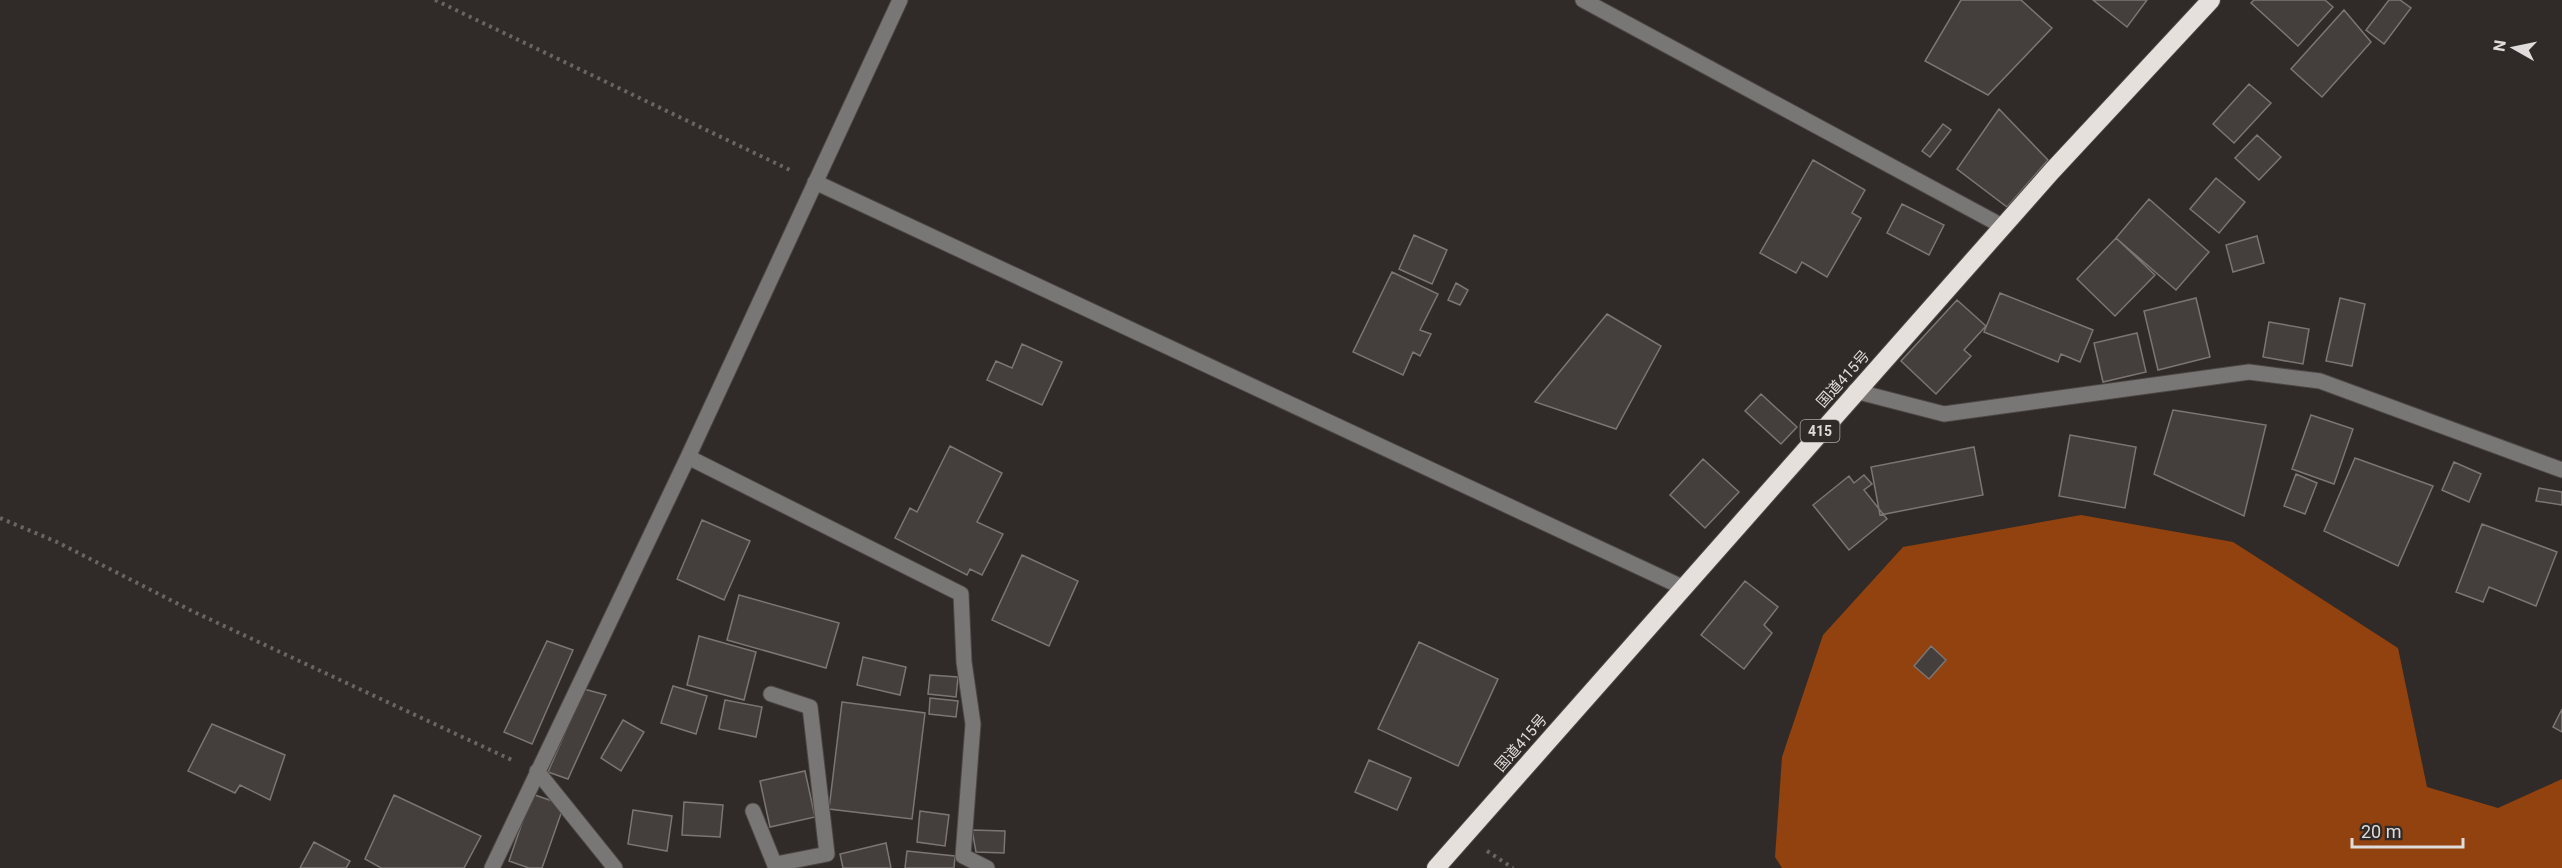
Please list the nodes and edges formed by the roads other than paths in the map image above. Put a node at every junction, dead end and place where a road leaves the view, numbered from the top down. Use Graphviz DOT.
graph roads {
  1 [pos="900,0"];
  2 [pos="1583,0"];
  3 [pos="2211,0"];
  4 [pos="815,182"];
  5 [pos="2004,226"];
  6 [pos="1855,392"];
  7 [pos="688,457"];
  8 [pos="2562,470"];
  9 [pos="1682,587"];
  10 [pos="771,694"];
  11 [pos="537,771"];
  12 [pos="753,812"];
  13 [pos="776,866"];
  14 [pos="492,868"];
  15 [pos="615,868"];
  16 [pos="987,868"];
  17 [pos="1436,868"];
  1 -- 4 [label="street"];
  2 -- 5 [label="street"];
  3 -- 5 [label="highway, 国道415号 / 415"];
  4 -- 7 [label="street"];
  4 -- 9 [label="street"];
  5 -- 6 [label="highway, 国道415号 / 415"];
  6 -- 8 [label="street"];
  6 -- 9 [label="highway, 国道415号 / 415"];
  7 -- 11 [label="street"];
  7 -- 16 [label="street"];
  9 -- 17 [label="highway, 国道415号 / 415"];
  10 -- 13 [label="street"];
  11 -- 14 [label="street"];
  11 -- 15 [label="street"];
  12 -- 13 [label="street"];
}
